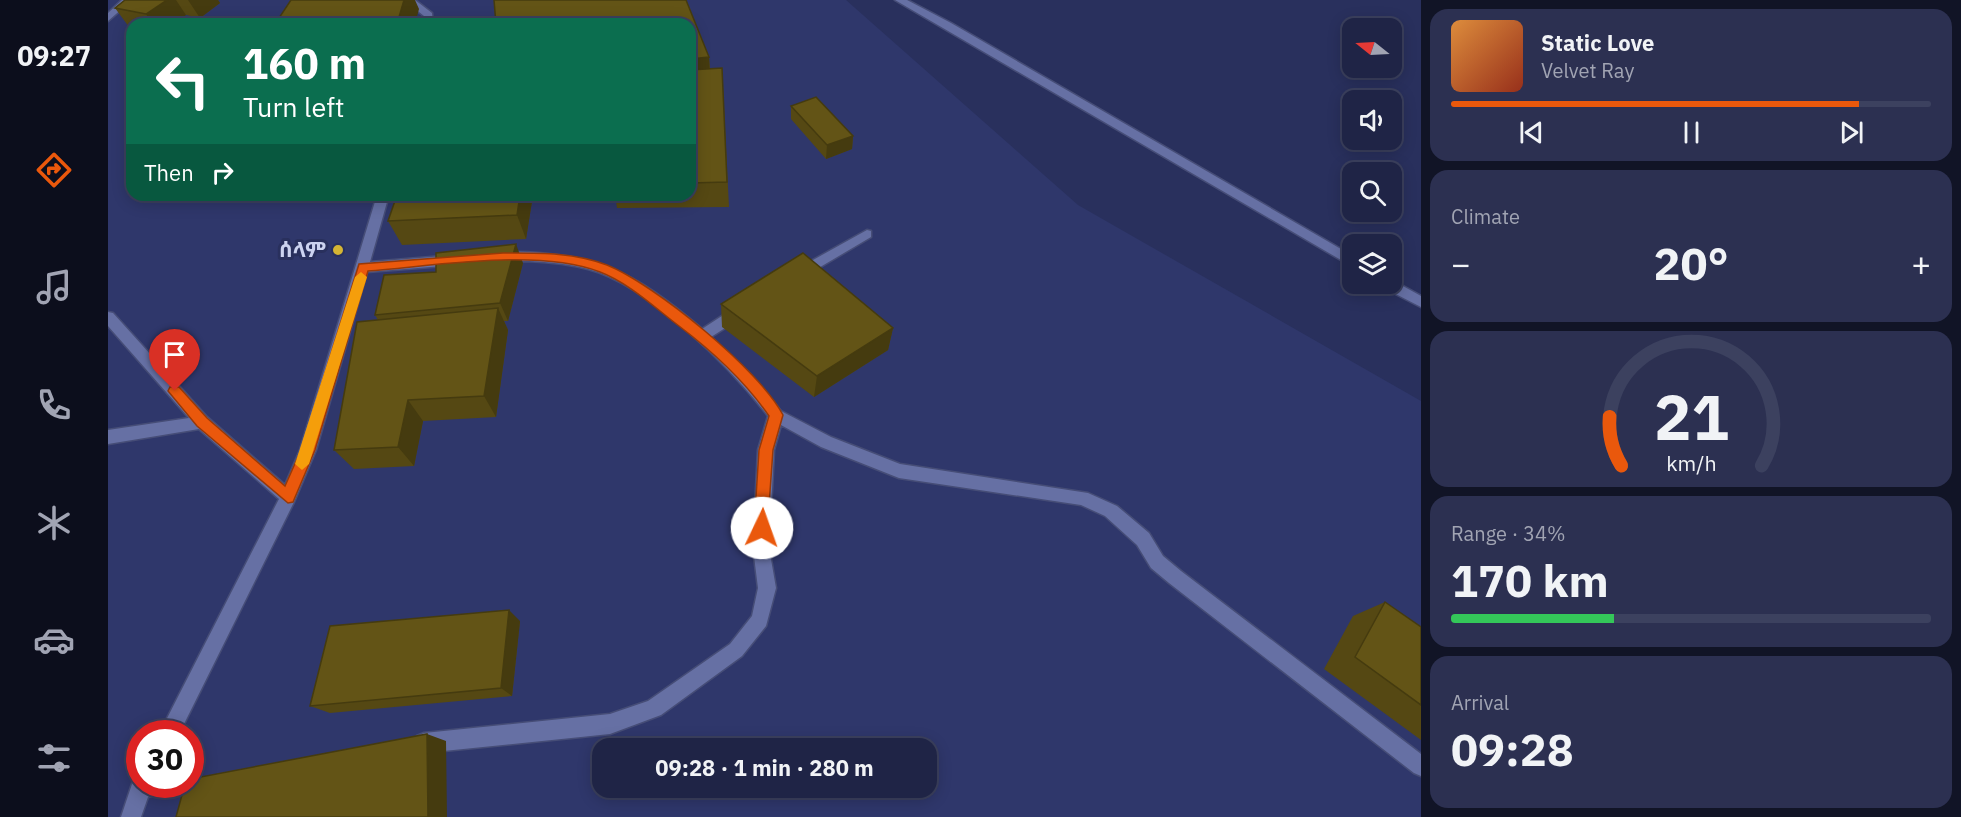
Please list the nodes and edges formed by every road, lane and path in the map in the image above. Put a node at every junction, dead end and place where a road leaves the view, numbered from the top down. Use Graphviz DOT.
graph roads {
  1 [pos="128,0"];
  2 [pos="409,0"];
  3 [pos="900,0"];
  4 [pos="108,18"];
  5 [pos="429,18"];
  6 [pos="381,201"];
  7 [pos="867,234"];
  8 [pos="1342,256"];
  9 [pos="492,258"];
  10 [pos="468,259"];
  11 [pos="364,267"];
  12 [pos="790,279"];
  13 [pos="1402,291"];
  14 [pos="1421,302"];
  15 [pos="751,304"];
  16 [pos="108,317"];
  17 [pos="702,336"];
  18 [pos="776,415"];
  19 [pos="202,422"];
  20 [pos="108,437"];
  21 [pos="288,497"];
  22 [pos="175,720"];
  23 [pos="405,746"];
  24 [pos="1421,766"];
  25 [pos="137,798"];
  26 [pos="131,817"];
  1 -- 4 [label="street"];
  2 -- 5 [label="street"];
  3 -- 8 [label="street"];
  6 -- 11 [label="street"];
  7 -- 12 [label="street"];
  9 -- 17 [label="street"];
  10 -- 11 [label="street"];
  11 -- 21 [label="street"];
  13 -- 14 [label="street"];
  15 -- 17 [label="street"];
  16 -- 19 [label="street"];
  17 -- 18 [label="street"];
  18 -- 23 [label="street"];
  18 -- 24 [label="street"];
  19 -- 20 [label="street"];
  19 -- 21 [label="street"];
  21 -- 22 [label="street"];
  25 -- 26 [label="street"];
}
